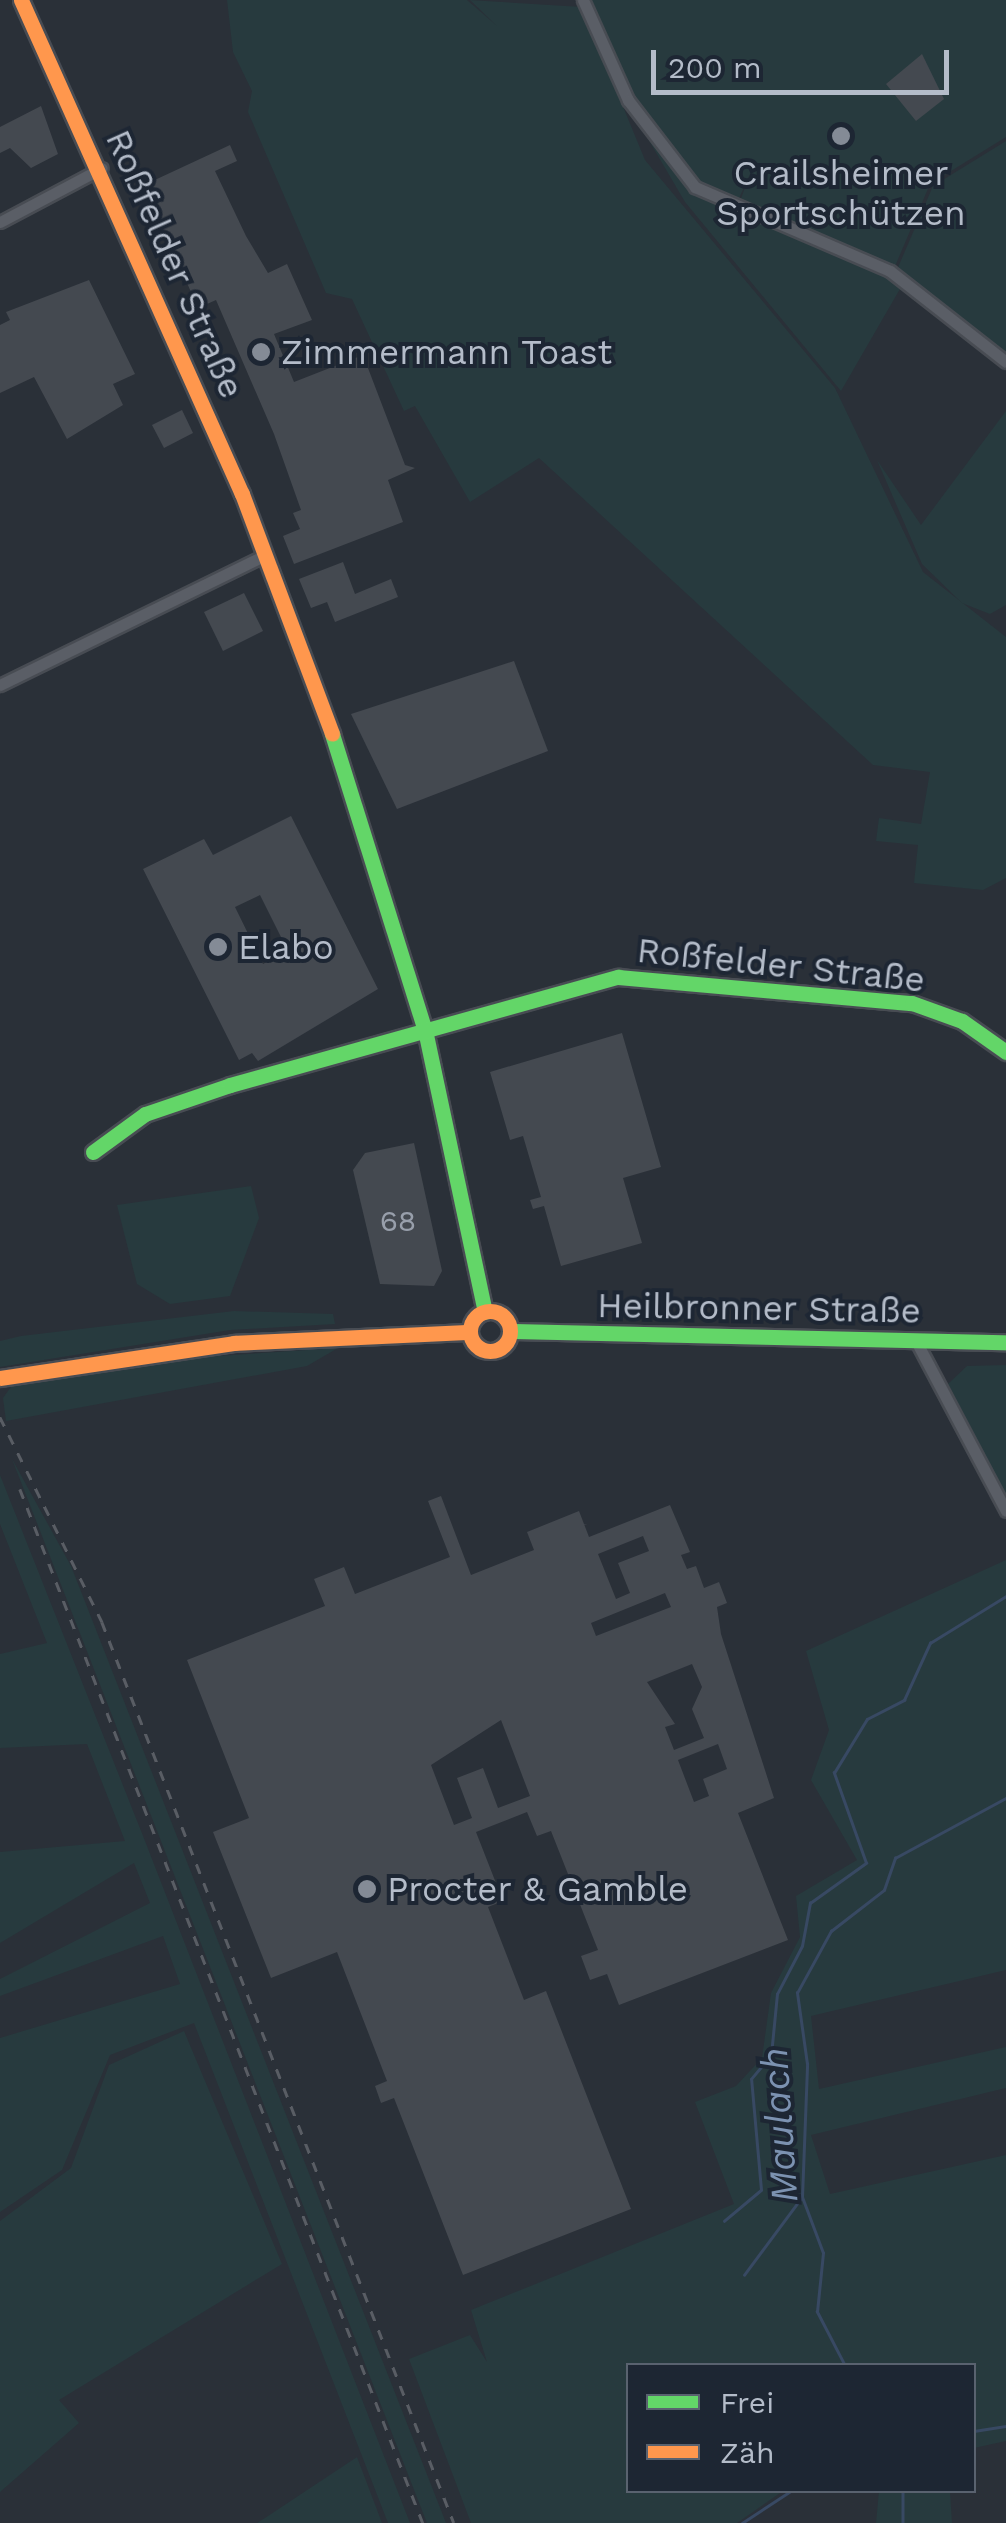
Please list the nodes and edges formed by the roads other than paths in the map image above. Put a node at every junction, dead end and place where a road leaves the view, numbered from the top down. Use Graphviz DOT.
graph roads {
  1 [pos="22,0"];
  2 [pos="583,0"];
  3 [pos="102,168"];
  4 [pos="0,222"];
  5 [pos="1006,362"];
  6 [pos="265,555"];
  7 [pos="0,685"];
  8 [pos="425,1030"];
  9 [pos="1006,1052"];
  10 [pos="93,1152"];
  11 [pos="485,1312"];
  12 [pos="510,1330"];
  13 [pos="470,1332"];
  14 [pos="916,1341"];
  15 [pos="1006,1342"];
  16 [pos="4,1378"];
  17 [pos="1006,1511"];
  1 -- 3 [label="street, Roßfelder Straße"];
  2 -- 5 [label="street"];
  3 -- 4 [label="street"];
  3 -- 6 [label="street, Roßfelder Straße"];
  6 -- 7 [label="street"];
  6 -- 8 [label="street, Roßfelder Straße"];
  8 -- 9 [label="street, Roßfelder Straße"];
  8 -- 10 [label="street, Roßfelder Straße"];
  8 -- 11 [label="street, Roßfelder Straße"];
  11 -- 12 [label="street"];
  11 -- 13 [label="street"];
  12 -- 13 [label="street, Heilbronner Straße"];
  12 -- 14 [label="street, Heilbronner Straße"];
  13 -- 16 [label="street"];
  14 -- 15 [label="street, Heilbronner Straße"];
  14 -- 17 [label="street"];
}
